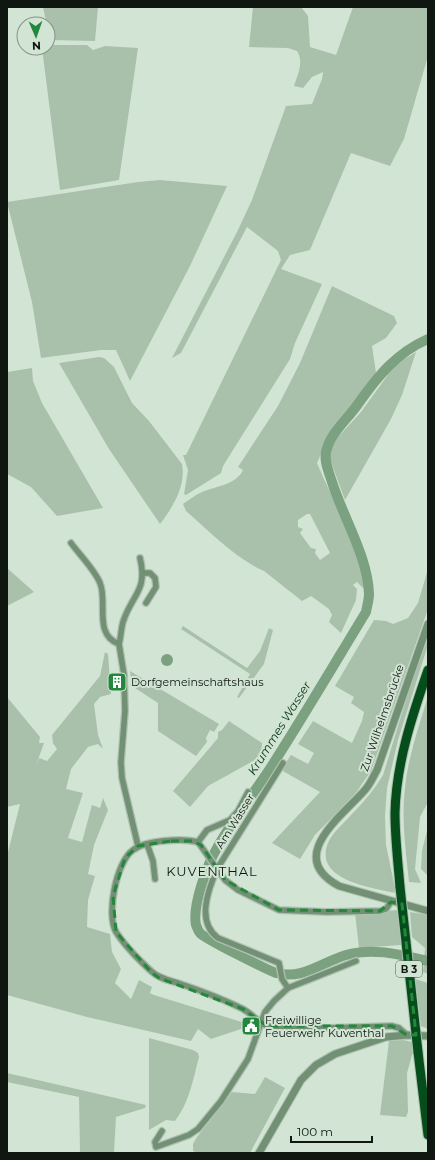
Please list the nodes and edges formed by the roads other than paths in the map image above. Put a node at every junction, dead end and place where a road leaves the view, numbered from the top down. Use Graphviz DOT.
graph roads {
  1 [pos="71,543"];
  2 [pos="140,558"];
  3 [pos="143,573"];
  4 [pos="146,603"];
  5 [pos="428,624"];
  6 [pos="119,644"];
  7 [pos="428,670"];
  8 [pos="283,763"];
  9 [pos="248,792"];
  10 [pos="198,842"];
  11 [pos="147,844"];
  12 [pos="138,846"];
  13 [pos="217,869"];
  14 [pos="155,879"];
  15 [pos="391,902"];
  16 [pos="402,904"];
  17 [pos="428,910"];
  18 [pos="356,961"];
  19 [pos="288,988"];
  20 [pos="260,1023"];
  21 [pos="407,1034"];
  22 [pos="416,1035"];
  23 [pos="428,1036"];
  24 [pos="162,1131"];
  25 [pos="428,1135"];
  26 [pos="259,1153"];
  1 -- 6 [label="street"];
  2 -- 3 [label="street"];
  3 -- 4 [label="street"];
  3 -- 6 [label="street"];
  5 -- 15 [label="street, Zur Wilhelmsbrücke"];
  6 -- 12 [label="street"];
  7 -- 25 [label="main road, B 3, bridge"];
  8 -- 13 [label="street, Am Wasser"];
  9 -- 10 [label="street"];
  10 -- 11 [label="street"];
  10 -- 13 [label="street"];
  11 -- 12 [label="street"];
  11 -- 14 [label="street"];
  12 -- 20 [label="street"];
  13 -- 15 [label="street"];
  13 -- 19 [label="street, Am Wasser"];
  15 -- 16 [label="street, Zur Wilhelmsbrücke"];
  16 -- 17 [label="street, Zur Wilhelmsbrücke"];
  16 -- 22 [label="street, bridge"];
  18 -- 19 [label="street"];
  19 -- 20 [label="street"];
  20 -- 21 [label="street"];
  20 -- 24 [label="street"];
  21 -- 22 [label="street"];
  21 -- 26 [label="street"];
  22 -- 23 [label="street"];
}
